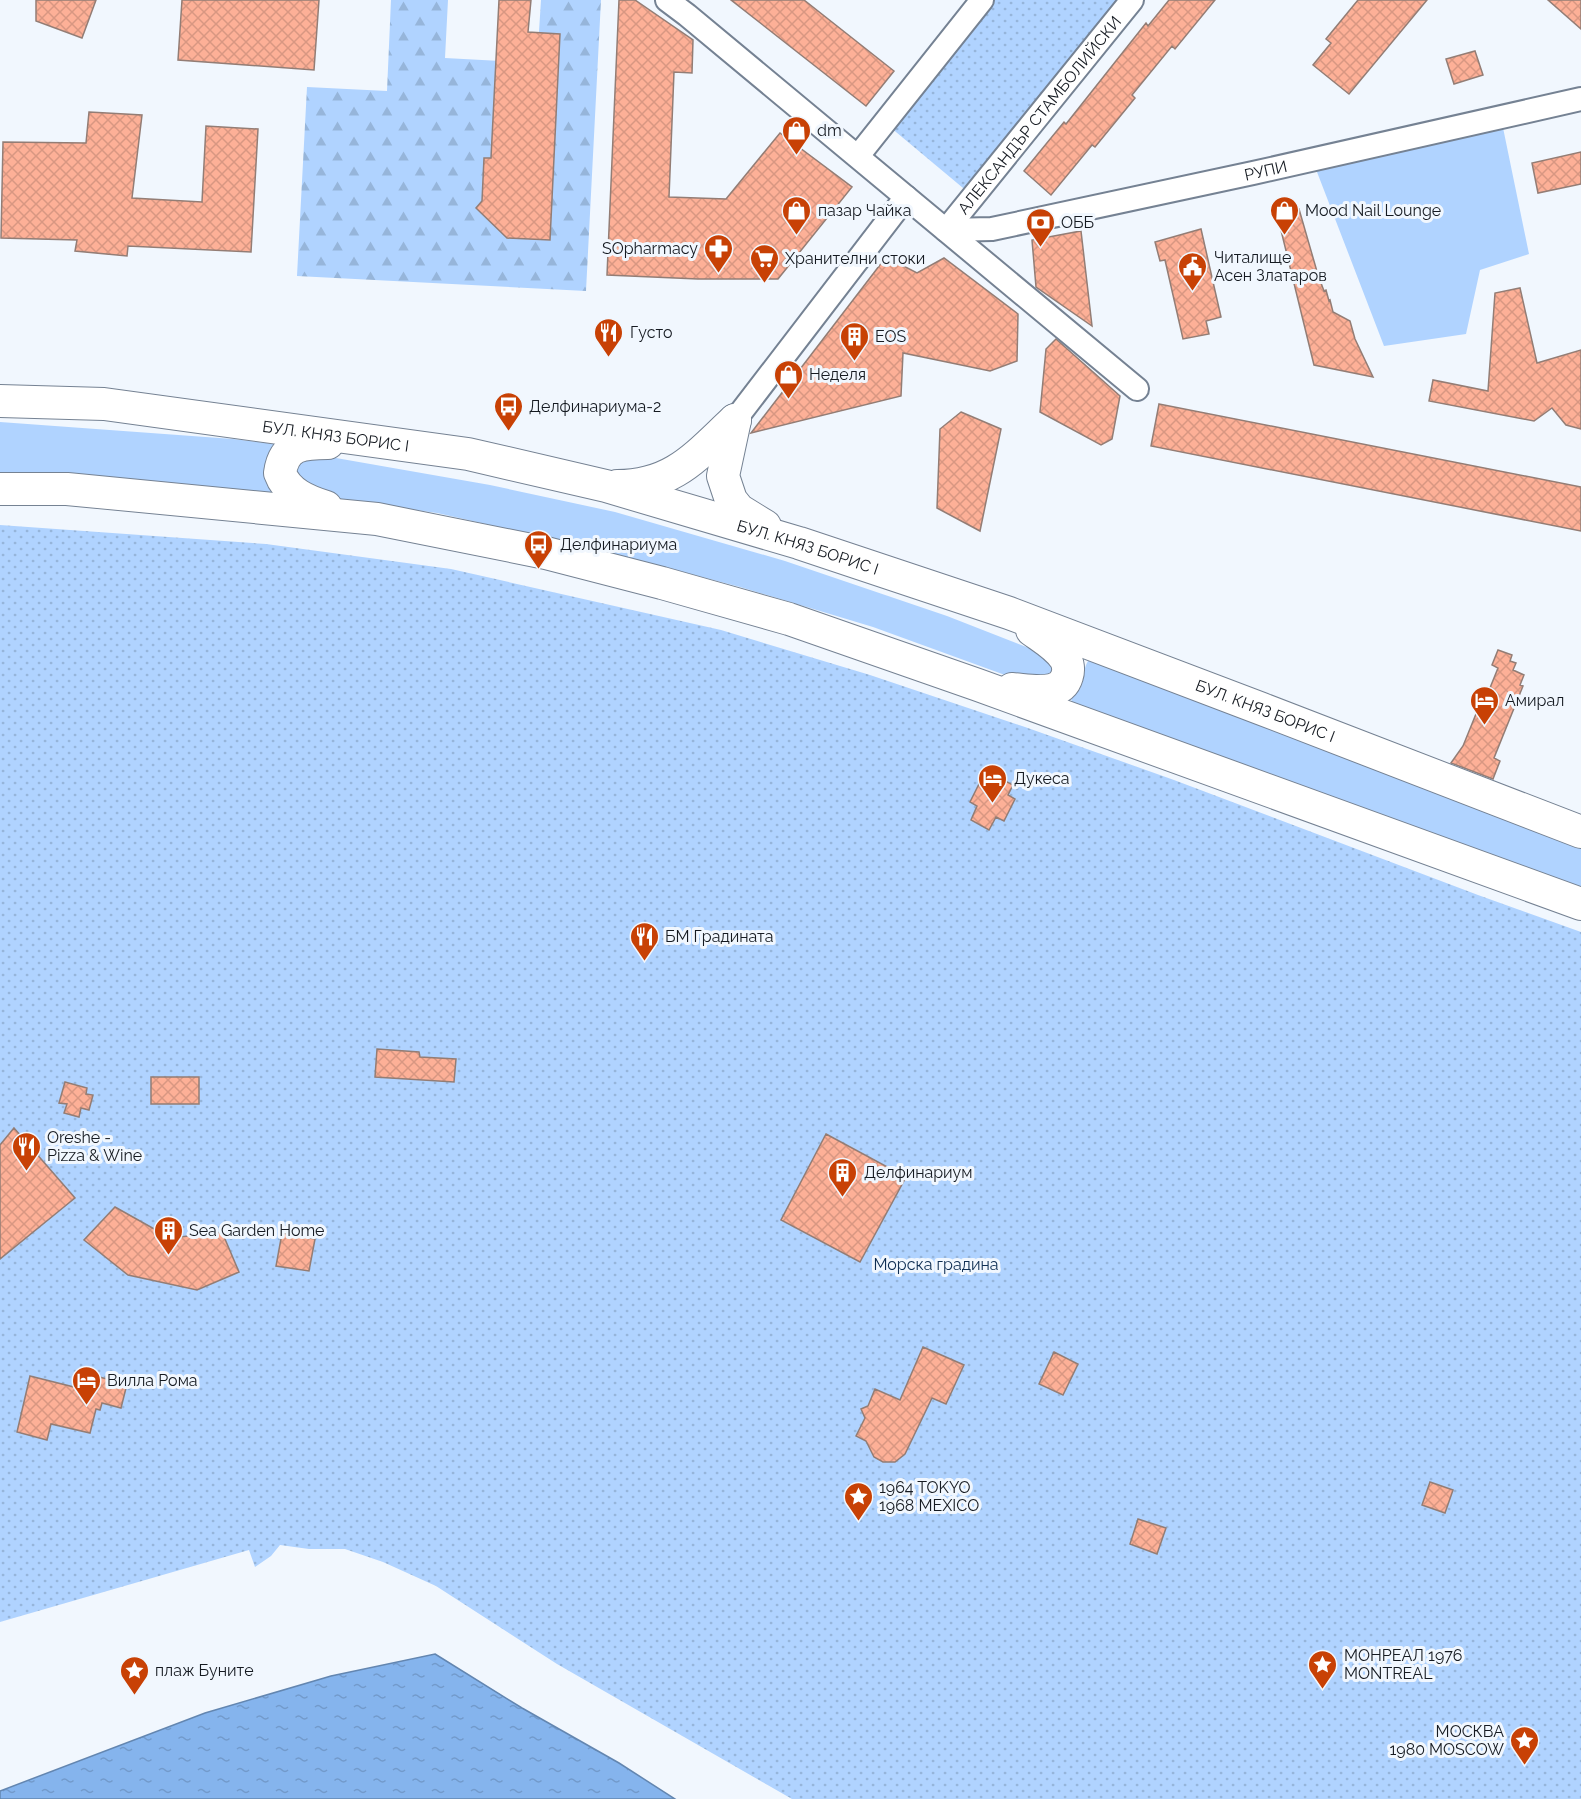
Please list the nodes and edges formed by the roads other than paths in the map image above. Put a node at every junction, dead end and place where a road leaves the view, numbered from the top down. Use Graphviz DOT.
graph roads {
  1 [pos="667,0"];
  2 [pos="982,0"];
  3 [pos="1132,0"];
  4 [pos="1581,99"];
  5 [pos="858,156"];
  6 [pos="906,197"];
  7 [pos="946,230"];
  8 [pos="1137,389"];
  9 [pos="0,401"];
  10 [pos="735,420"];
  11 [pos="392,444"];
  12 [pos="606,486"];
  13 [pos="0,489"];
  14 [pos="377,519"];
  15 [pos="799,543"];
  16 [pos="1009,613"];
  17 [pos="978,685"];
  18 [pos="1581,832"];
  19 [pos="1581,904"];
  1 -- 5 [label="street"];
  2 -- 5 [label="street"];
  3 -- 7 [label="street, АЛЕКСАНДЪР СТАМБОЛИЙСКИ"];
  4 -- 7 [label="street, РУПИ"];
  5 -- 6 [label="street"];
  6 -- 7 [label="street"];
  6 -- 10 [label="street"];
  7 -- 8 [label="street"];
  9 -- 11 [label="main road, БУЛ. КНЯЗ БОРИС I"];
  10 -- 12 [label="main road"];
  10 -- 15 [label="main road"];
  11 -- 12 [label="main road, БУЛ. КНЯЗ БОРИС I"];
  11 -- 14 [label="main road"];
  12 -- 15 [label="main road, БУЛ. КНЯЗ БОРИС I"];
  13 -- 14 [label="main road"];
  14 -- 17 [label="main road"];
  15 -- 16 [label="main road, БУЛ. КНЯЗ БОРИС I"];
  16 -- 17 [label="main road"];
  16 -- 18 [label="main road, БУЛ. КНЯЗ БОРИС I"];
  17 -- 19 [label="main road"];
}
